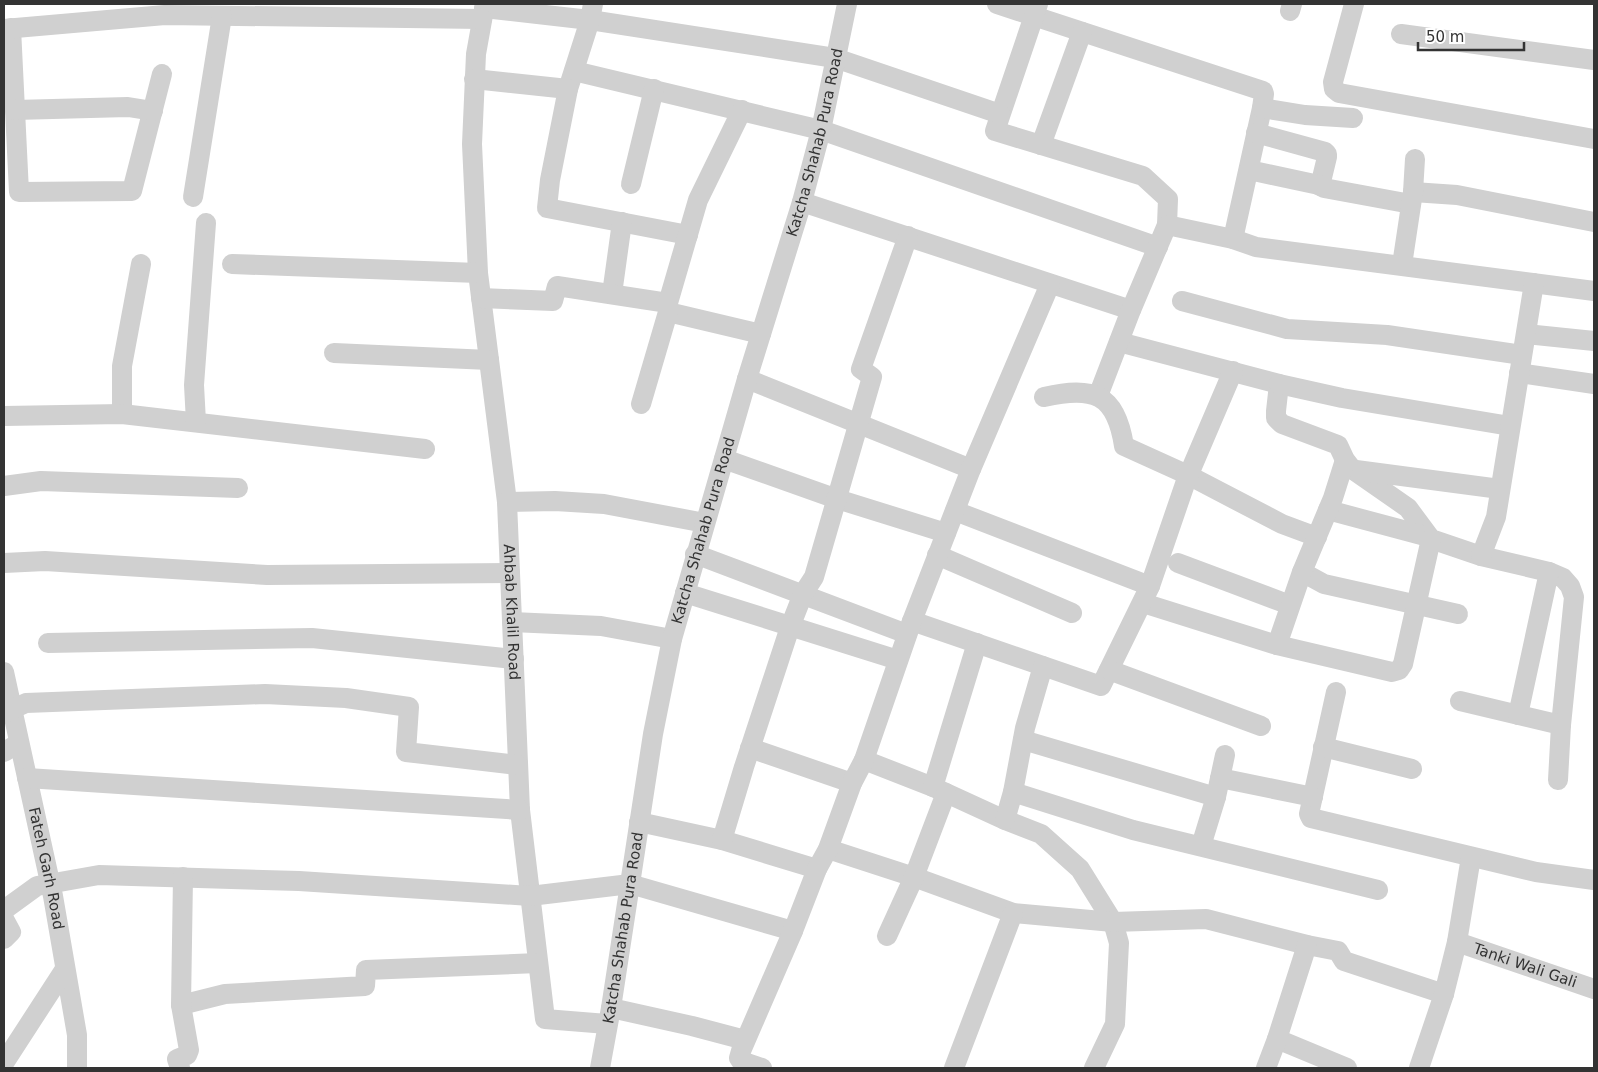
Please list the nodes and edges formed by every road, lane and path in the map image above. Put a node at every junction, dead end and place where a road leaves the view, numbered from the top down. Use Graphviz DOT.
graph roads {
  1 [pos="846,4"];
  2 [pos="997,4"];
  3 [pos="1354,4"];
  4 [pos="164,10"];
  5 [pos="484,10"];
  6 [pos="1036,10"];
  7 [pos="591,12"];
  8 [pos="222,16"];
  9 [pos="8,28"];
  10 [pos="1082,32"];
  11 [pos="1401,34"];
  12 [pos="835,58"];
  13 [pos="1594,60"];
  14 [pos="162,74"];
  15 [pos="474,79"];
  16 [pos="571,80"];
  17 [pos="654,89"];
  18 [pos="1261,99"];
  19 [pos="15,110"];
  20 [pos="742,110"];
  21 [pos="153,111"];
  22 [pos="1000,114"];
  23 [pos="1353,118"];
  24 [pos="822,130"];
  25 [pos="1256,133"];
  26 [pos="1594,139"];
  27 [pos="1041,145"];
  28 [pos="1415,159"];
  29 [pos="1249,170"];
  30 [pos="631,184"];
  31 [pos="1320,186"];
  32 [pos="193,197"];
  33 [pos="1412,198"];
  34 [pos="802,202"];
  35 [pos="622,222"];
  36 [pos="1594,222"];
  37 [pos="206,223"];
  38 [pos="1167,225"];
  39 [pos="688,235"];
  40 [pos="908,236"];
  41 [pos="1232,238"];
  42 [pos="1158,247"];
  43 [pos="141,264"];
  44 [pos="232,264"];
  45 [pos="1402,265"];
  46 [pos="478,273"];
  47 [pos="1534,283"];
  48 [pos="1050,284"];
  49 [pos="1594,291"];
  50 [pos="612,294"];
  51 [pos="481,298"];
  52 [pos="1182,301"];
  53 [pos="668,308"];
  54 [pos="1131,310"];
  55 [pos="761,334"];
  56 [pos="1526,334"];
  57 [pos="1594,341"];
  58 [pos="1119,342"];
  59 [pos="334,354"];
  60 [pos="489,360"];
  61 [pos="1520,364"];
  62 [pos="1233,371"];
  63 [pos="748,379"];
  64 [pos="1279,384"];
  65 [pos="1594,384"];
  66 [pos="1098,396"];
  67 [pos="1044,397"];
  68 [pos="641,404"];
  69 [pos="122,414"];
  70 [pos="4,416"];
  71 [pos="196,422"];
  72 [pos="858,424"];
  73 [pos="1510,426"];
  74 [pos="425,448"];
  75 [pos="724,459"];
  76 [pos="1349,465"];
  77 [pos="971,469"];
  78 [pos="1188,475"];
  79 [pos="4,486"];
  80 [pos="238,488"];
  81 [pos="1500,489"];
  82 [pos="837,499"];
  83 [pos="507,502"];
  84 [pos="1328,510"];
  85 [pos="955,511"];
  86 [pos="705,523"];
  87 [pos="946,533"];
  88 [pos="1317,537"];
  89 [pos="1430,538"];
  90 [pos="696,554"];
  91 [pos="937,555"];
  92 [pos="1481,556"];
  93 [pos="4,563"];
  94 [pos="1178,563"];
  95 [pos="1302,572"];
  96 [pos="1549,572"];
  97 [pos="510,573"];
  98 [pos="684,593"];
  99 [pos="803,594"];
  100 [pos="1146,595"];
  101 [pos="1415,604"];
  102 [pos="1290,605"];
  103 [pos="1072,613"];
  104 [pos="1458,614"];
  105 [pos="512,622"];
  106 [pos="790,627"];
  107 [pos="910,627"];
  108 [pos="672,639"];
  109 [pos="48,643"];
  110 [pos="977,643"];
  111 [pos="1277,645"];
  112 [pos="514,659"];
  113 [pos="898,660"];
  114 [pos="1043,666"];
  115 [pos="4,672"];
  116 [pos="1105,678"];
  117 [pos="1336,692"];
  118 [pos="1460,701"];
  119 [pos="8,712"];
  120 [pos="1518,715"];
  121 [pos="1561,725"];
  122 [pos="1261,726"];
  123 [pos="1023,740"];
  124 [pos="1324,747"];
  125 [pos="12,748"];
  126 [pos="750,748"];
  127 [pos="1225,755"];
  128 [pos="864,760"];
  129 [pos="518,765"];
  130 [pos="1412,770"];
  131 [pos="27,778"];
  132 [pos="1558,780"];
  133 [pos="852,783"];
  134 [pos="1218,788"];
  135 [pos="939,790"];
  136 [pos="1013,792"];
  137 [pos="1311,806"];
  138 [pos="520,810"];
  139 [pos="1005,820"];
  140 [pos="639,822"];
  141 [pos="722,840"];
  142 [pos="1201,846"];
  143 [pos="828,849"];
  144 [pos="1471,857"];
  145 [pos="817,869"];
  146 [pos="183,877"];
  147 [pos="914,877"];
  148 [pos="1594,880"];
  149 [pos="50,884"];
  150 [pos="630,884"];
  151 [pos="1378,890"];
  152 [pos="530,896"];
  153 [pos="4,910"];
  154 [pos="1013,913"];
  155 [pos="4,919"];
  156 [pos="1113,922"];
  157 [pos="793,931"];
  158 [pos="887,936"];
  159 [pos="4,939"];
  160 [pos="1457,942"];
  161 [pos="1307,945"];
  162 [pos="538,963"];
  163 [pos="65,969"];
  164 [pos="1594,988"];
  165 [pos="1444,994"];
  166 [pos="181,1004"];
  167 [pos="609,1016"];
  168 [pos="1277,1039"];
  169 [pos="742,1049"];
  170 [pos="178,1063"];
  171 [pos="4,1064"];
  172 [pos="77,1068"];
  173 [pos="600,1068"];
  174 [pos="762,1068"];
  175 [pos="954,1068"];
  176 [pos="1094,1068"];
  177 [pos="1266,1068"];
  178 [pos="1348,1068"];
  179 [pos="1419,1068"];
  1 -- 12 [label="street, Katcha Shahab Pura Road"];
  2 -- 6 [label="street"];
  3 -- 26 [label="street"];
  4 -- 8 [label="street"];
  4 -- 9 [label="street"];
  5 -- 7 [label="street"];
  5 -- 8 [label="street"];
  5 -- 15 [label="street, Ahbab Khalil Road"];
  6 -- 10 [label="street"];
  6 -- 22 [label="street"];
  7 -- 12 [label="street"];
  7 -- 16 [label="street"];
  8 -- 32 [label="street"];
  9 -- 19 [label="street"];
  10 -- 18 [label="street"];
  10 -- 27 [label="street"];
  11 -- 13 [label="street"];
  12 -- 22 [label="street"];
  12 -- 24 [label="street, Katcha Shahab Pura Road"];
  14 -- 21 [label="street"];
  15 -- 16 [label="street"];
  15 -- 46 [label="street, Ahbab Khalil Road"];
  16 -- 17 [label="street"];
  16 -- 35 [label="street"];
  17 -- 20 [label="street"];
  17 -- 30 [label="street"];
  18 -- 23 [label="street"];
  18 -- 25 [label="street"];
  19 -- 21 [label="street"];
  19 -- 21 [label="street"];
  20 -- 24 [label="street"];
  20 -- 39 [label="street"];
  22 -- 27 [label="street"];
  24 -- 34 [label="street, Katcha Shahab Pura Road"];
  24 -- 42 [label="street"];
  25 -- 29 [label="street"];
  25 -- 31 [label="street"];
  27 -- 38 [label="street"];
  28 -- 33 [label="street"];
  29 -- 31 [label="street"];
  29 -- 41 [label="street"];
  31 -- 33 [label="street"];
  33 -- 36 [label="street"];
  33 -- 45 [label="street"];
  34 -- 40 [label="street"];
  34 -- 55 [label="street, Katcha Shahab Pura Road"];
  35 -- 39 [label="street"];
  35 -- 50 [label="street"];
  37 -- 71 [label="street"];
  38 -- 41 [label="street"];
  38 -- 42 [label="street"];
  39 -- 53 [label="street"];
  40 -- 48 [label="street"];
  40 -- 72 [label="street"];
  41 -- 45 [label="street"];
  42 -- 54 [label="street"];
  43 -- 69 [label="street"];
  44 -- 46 [label="street"];
  45 -- 47 [label="street"];
  46 -- 51 [label="street, Ahbab Khalil Road"];
  47 -- 49 [label="street"];
  47 -- 56 [label="street"];
  48 -- 54 [label="street"];
  48 -- 77 [label="street"];
  50 -- 51 [label="street"];
  50 -- 53 [label="street"];
  51 -- 60 [label="street, Ahbab Khalil Road"];
  52 -- 61 [label="street"];
  53 -- 55 [label="street"];
  53 -- 68 [label="street"];
  54 -- 58 [label="street"];
  55 -- 63 [label="street, Katcha Shahab Pura Road"];
  56 -- 57 [label="street"];
  56 -- 61 [label="street"];
  58 -- 62 [label="street"];
  58 -- 66 [label="street"];
  59 -- 60 [label="street"];
  60 -- 83 [label="street, Ahbab Khalil Road"];
  61 -- 65 [label="street"];
  61 -- 73 [label="street"];
  62 -- 64 [label="street"];
  62 -- 78 [label="street"];
  63 -- 72 [label="street"];
  63 -- 75 [label="street, Katcha Shahab Pura Road"];
  64 -- 73 [label="street"];
  64 -- 76 [label="street"];
  66 -- 67 [label="street"];
  66 -- 78 [label="street"];
  69 -- 70 [label="street"];
  69 -- 71 [label="street"];
  71 -- 74 [label="street"];
  72 -- 77 [label="street"];
  72 -- 82 [label="street"];
  73 -- 81 [label="street"];
  75 -- 82 [label="street"];
  75 -- 86 [label="street, Katcha Shahab Pura Road"];
  76 -- 81 [label="street"];
  76 -- 84 [label="street"];
  76 -- 89 [label="street"];
  77 -- 85 [label="street"];
  78 -- 88 [label="street"];
  78 -- 100 [label="street"];
  79 -- 80 [label="street"];
  81 -- 92 [label="street"];
  82 -- 87 [label="street"];
  82 -- 99 [label="street"];
  83 -- 86 [label="street"];
  83 -- 97 [label="street, Ahbab Khalil Road"];
  84 -- 88 [label="street"];
  84 -- 89 [label="street"];
  85 -- 87 [label="street"];
  85 -- 100 [label="street"];
  86 -- 90 [label="street, Katcha Shahab Pura Road"];
  87 -- 91 [label="street"];
  88 -- 95 [label="street"];
  89 -- 92 [label="street"];
  89 -- 101 [label="street"];
  90 -- 98 [label="street, Katcha Shahab Pura Road"];
  90 -- 99 [label="street"];
  91 -- 103 [label="street"];
  91 -- 107 [label="street"];
  92 -- 96 [label="street"];
  93 -- 97 [label="street"];
  94 -- 102 [label="street"];
  95 -- 101 [label="street"];
  95 -- 102 [label="street"];
  96 -- 120 [label="street"];
  96 -- 121 [label="street"];
  97 -- 105 [label="street, Ahbab Khalil Road"];
  98 -- 106 [label="street"];
  98 -- 108 [label="street, Katcha Shahab Pura Road"];
  99 -- 106 [label="street"];
  99 -- 107 [label="street"];
  100 -- 111 [label="street"];
  100 -- 116 [label="street"];
  101 -- 104 [label="street"];
  101 -- 111 [label="street"];
  102 -- 111 [label="street"];
  105 -- 108 [label="street"];
  105 -- 112 [label="street, Ahbab Khalil Road"];
  106 -- 113 [label="street"];
  106 -- 126 [label="street"];
  107 -- 110 [label="street"];
  107 -- 113 [label="street"];
  108 -- 140 [label="street, Katcha Shahab Pura Road"];
  109 -- 112 [label="street"];
  110 -- 114 [label="street"];
  110 -- 135 [label="street"];
  112 -- 129 [label="street, Ahbab Khalil Road"];
  113 -- 128 [label="street"];
  114 -- 116 [label="street"];
  114 -- 123 [label="street"];
  115 -- 119 [label="street, Fateh Garh Road"];
  116 -- 122 [label="street"];
  117 -- 124 [label="street"];
  118 -- 120 [label="street"];
  119 -- 125 [label="street, Fateh Garh Road"];
  119 -- 129 [label="street"];
  120 -- 121 [label="street"];
  121 -- 132 [label="street"];
  123 -- 134 [label="street"];
  123 -- 136 [label="street"];
  124 -- 130 [label="street"];
  124 -- 137 [label="street"];
  125 -- 131 [label="street, Fateh Garh Road"];
  126 -- 133 [label="street"];
  126 -- 141 [label="street"];
  127 -- 134 [label="street"];
  128 -- 133 [label="street"];
  128 -- 135 [label="street"];
  129 -- 138 [label="street, Ahbab Khalil Road"];
  131 -- 138 [label="street"];
  131 -- 149 [label="street, Fateh Garh Road"];
  133 -- 143 [label="street"];
  134 -- 137 [label="street"];
  134 -- 142 [label="street"];
  135 -- 139 [label="street"];
  135 -- 147 [label="street"];
  136 -- 139 [label="street"];
  136 -- 142 [label="street"];
  137 -- 144 [label="street"];
  138 -- 152 [label="street, Ahbab Khalil Road"];
  139 -- 156 [label="street"];
  140 -- 141 [label="street"];
  140 -- 150 [label="street, Katcha Shahab Pura Road"];
  141 -- 145 [label="street"];
  142 -- 151 [label="street"];
  143 -- 145 [label="street"];
  143 -- 147 [label="street"];
  144 -- 148 [label="street"];
  144 -- 160 [label="street"];
  145 -- 157 [label="street"];
  146 -- 149 [label="street"];
  146 -- 152 [label="street"];
  146 -- 166 [label="street"];
  147 -- 154 [label="street"];
  147 -- 158 [label="street"];
  149 -- 153 [label="street"];
  149 -- 163 [label="street, Fateh Garh Road"];
  150 -- 152 [label="street"];
  150 -- 157 [label="street"];
  150 -- 167 [label="street, Katcha Shahab Pura Road"];
  152 -- 162 [label="street, Ahbab Khalil Road"];
  154 -- 156 [label="street"];
  154 -- 175 [label="street"];
  155 -- 159 [label="street"];
  156 -- 161 [label="street"];
  156 -- 176 [label="street"];
  157 -- 169 [label="street"];
  160 -- 164 [label="street, Tanki Wali Gali"];
  160 -- 165 [label="street"];
  161 -- 165 [label="street"];
  161 -- 168 [label="street"];
  162 -- 166 [label="street"];
  162 -- 167 [label="street, Ahbab Khalil Road"];
  163 -- 171 [label="street"];
  163 -- 172 [label="street, Fateh Garh Road"];
  165 -- 179 [label="street"];
  166 -- 170 [label="street"];
  167 -- 169 [label="street"];
  167 -- 173 [label="street, Katcha Shahab Pura Road"];
  168 -- 177 [label="street"];
  168 -- 178 [label="street"];
  169 -- 174 [label="street"];
}
